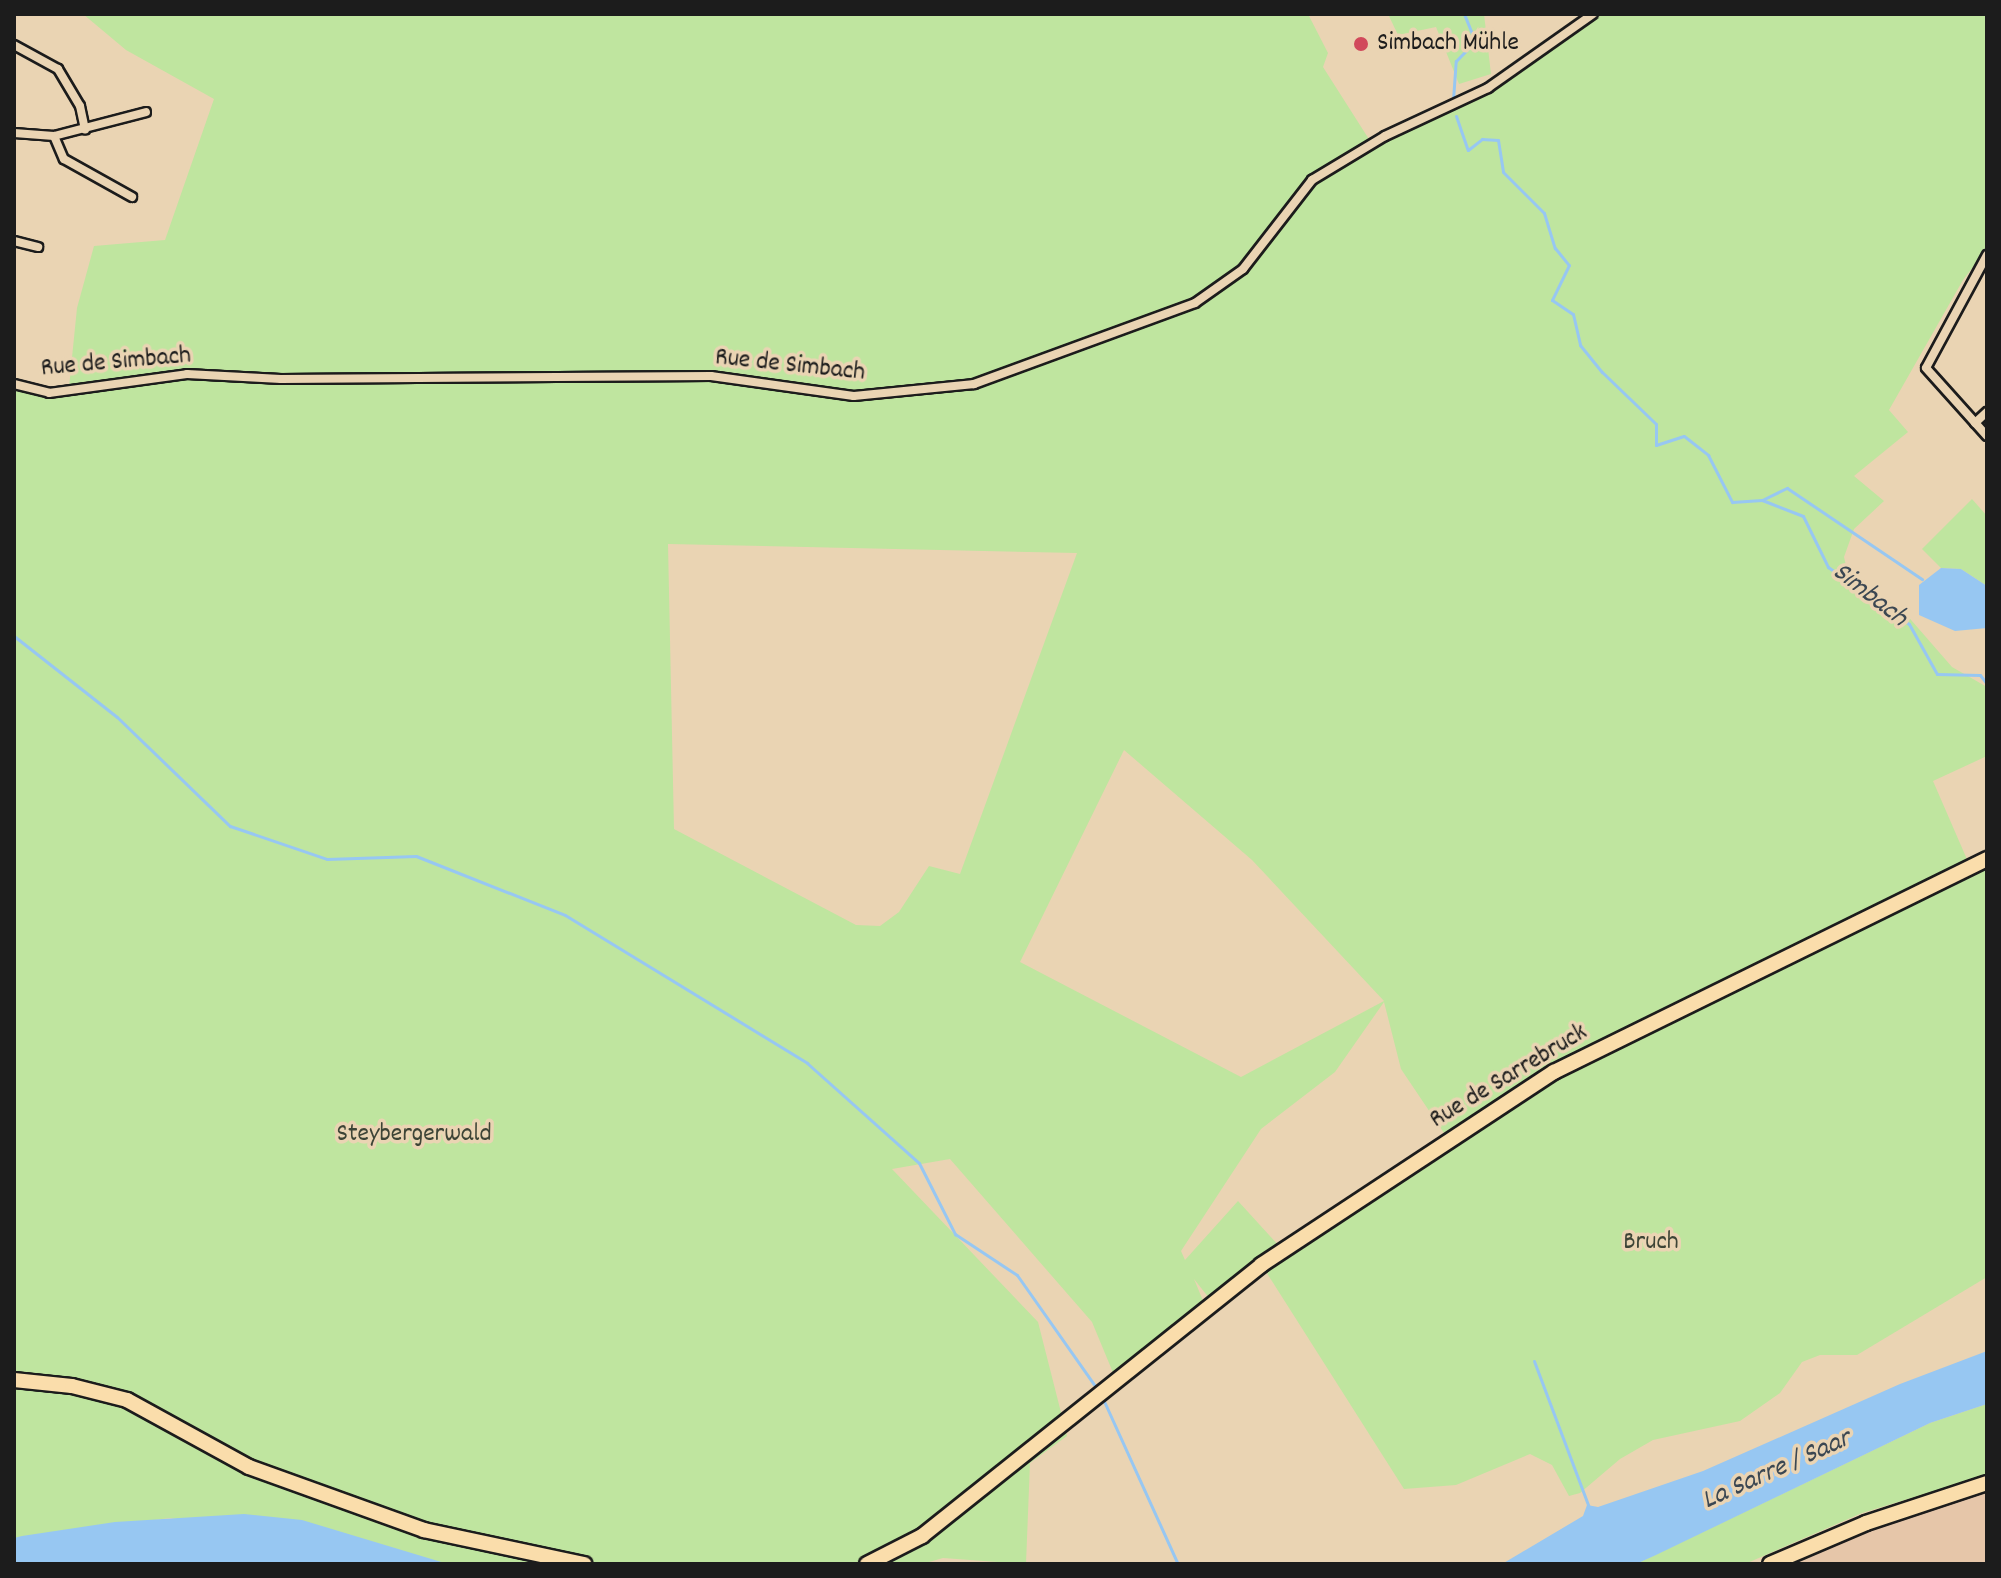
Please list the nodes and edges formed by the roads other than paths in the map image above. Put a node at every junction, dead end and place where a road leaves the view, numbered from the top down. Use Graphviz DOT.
graph roads {
  1 [pos="1593,14"];
  2 [pos="14,45"];
  3 [pos="146,112"];
  4 [pos="85,129"];
  5 [pos="14,133"];
  6 [pos="54,136"];
  7 [pos="132,197"];
  8 [pos="14,241"];
  9 [pos="38,247"];
  10 [pos="1987,255"];
  11 [pos="14,384"];
  12 [pos="1987,412"];
  13 [pos="1975,423"];
  14 [pos="1987,436"];
  15 [pos="1987,859"];
  16 [pos="14,1380"];
  17 [pos="1987,1483"];
  18 [pos="584,1564"];
  19 [pos="867,1564"];
  20 [pos="1770,1564"];
  1 -- 11 [label="street, Rue de Simbach"];
  2 -- 4 [label="street"];
  3 -- 4 [label="street"];
  4 -- 6 [label="street"];
  5 -- 6 [label="street"];
  6 -- 7 [label="street"];
  8 -- 9 [label="street"];
  10 -- 13 [label="street"];
  12 -- 13 [label="street"];
  13 -- 14 [label="street"];
  15 -- 19 [label="main road, Rue de Sarrebruck"];
  16 -- 18 [label="main road"];
  17 -- 20 [label="main road"];
}
